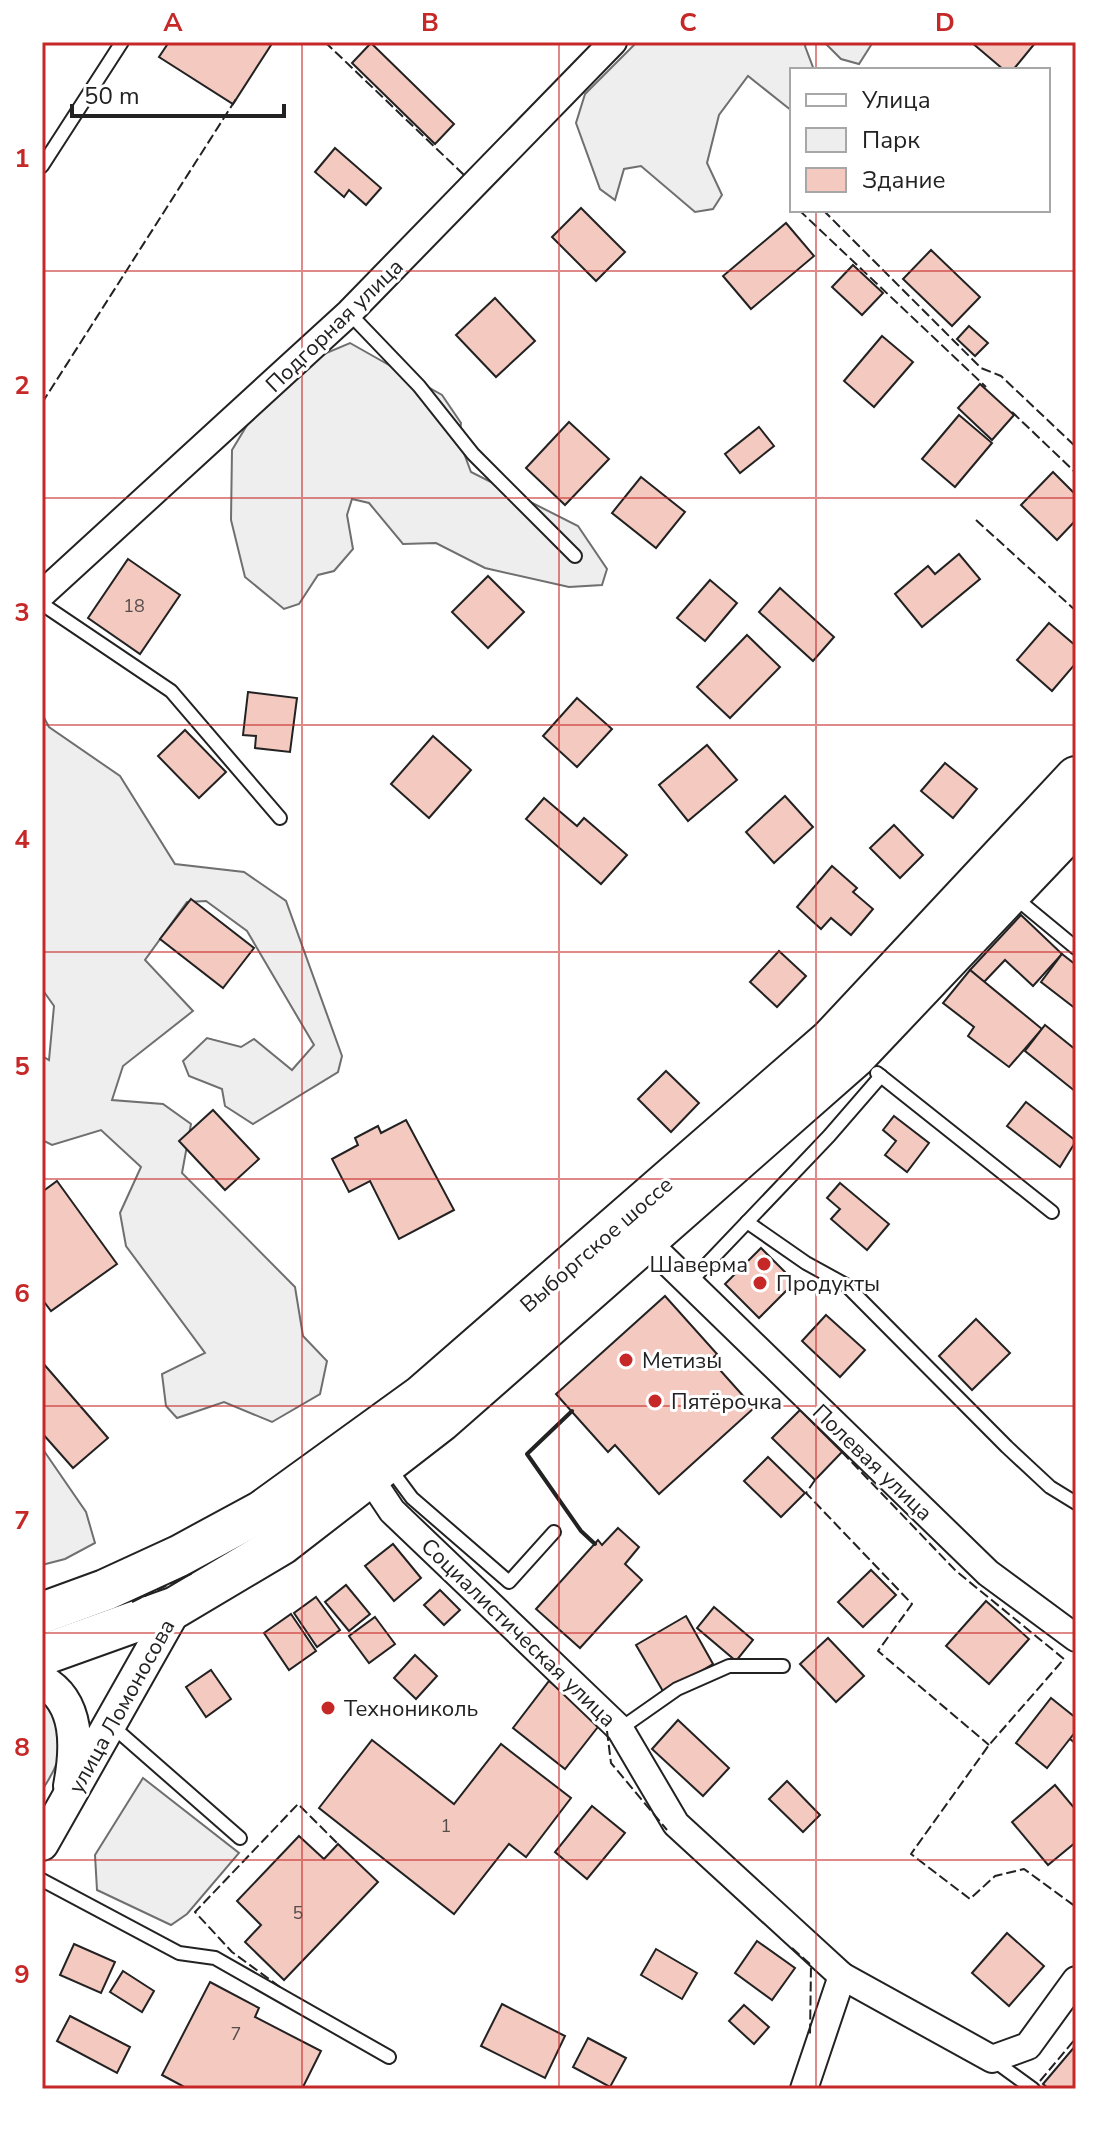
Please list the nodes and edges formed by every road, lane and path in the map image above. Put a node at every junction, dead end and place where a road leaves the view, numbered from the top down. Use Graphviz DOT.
graph roads {
  1 [pos="122,42"];
  2 [pos="613,42"];
  3 [pos="42,166"];
  4 [pos="349,313"];
  5 [pos="575,556"];
  6 [pos="42,594"];
  7 [pos="42,604"];
  8 [pos="1076,777"];
  9 [pos="280,818"];
  10 [pos="1076,824"];
  11 [pos="1011,894"];
  12 [pos="1076,948"];
  13 [pos="868,1066"];
  14 [pos="1052,1212"];
  15 [pos="747,1222"];
  16 [pos="646,1241"];
  17 [pos="688,1284"];
  18 [pos="378,1471"];
  19 [pos="1076,1503"];
  20 [pos="554,1532"];
  21 [pos="176,1607"];
  22 [pos="42,1613"];
  23 [pos="1076,1638"];
  24 [pos="42,1655"];
  25 [pos="783,1666"];
  26 [pos="42,1681"];
  27 [pos="111,1725"];
  28 [pos="620,1729"];
  29 [pos="66,1805"];
  30 [pos="240,1838"];
  31 [pos="42,1844"];
  32 [pos="42,1880"];
  33 [pos="842,1976"];
  34 [pos="1076,1980"];
  35 [pos="389,2057"];
  36 [pos="992,2059"];
  37 [pos="804,2089"];
  38 [pos="1033,2089"];
  1 -- 3 [label="lane"];
  2 -- 4 [label="street, Подгорная улица"];
  4 -- 5 [label="lane"];
  4 -- 6 [label="street, Подгорная улица"];
  7 -- 9 [label="lane"];
  8 -- 22 [label="main road, Выборгское шоссе"];
  10 -- 11 [label="main road, Выборгское шоссе"];
  11 -- 12 [label="lane"];
  11 -- 13 [label="main road, Выборгское шоссе"];
  13 -- 14 [label="lane"];
  13 -- 15 [label="lane"];
  13 -- 16 [label="main road, Выборгское шоссе"];
  15 -- 17 [label="lane"];
  15 -- 19 [label="lane"];
  16 -- 17 [label="street, Полевая улица"];
  16 -- 18 [label="main road, Выборгское шоссе"];
  17 -- 23 [label="street, Полевая улица"];
  18 -- 20 [label="lane"];
  18 -- 21 [label="main road, Выборгское шоссе"];
  18 -- 28 [label="street, Социалистическая улица"];
  21 -- 24 [label="main road, Выборгское шоссе"];
  21 -- 27 [label="street, улица Ломоносова"];
  25 -- 28 [label="lane"];
  26 -- 29 [label="street, улица Ломоносова"];
  27 -- 29 [label="street, улица Ломоносова"];
  27 -- 30 [label="lane"];
  28 -- 33 [label="street, Социалистическая улица"];
  29 -- 31 [label="street, улица Ломоносова"];
  32 -- 35 [label="lane"];
  33 -- 36 [label="street, Социалистическая улица"];
  33 -- 37 [label="street"];
  34 -- 36 [label="street"];
  36 -- 38 [label="lane"];
}
